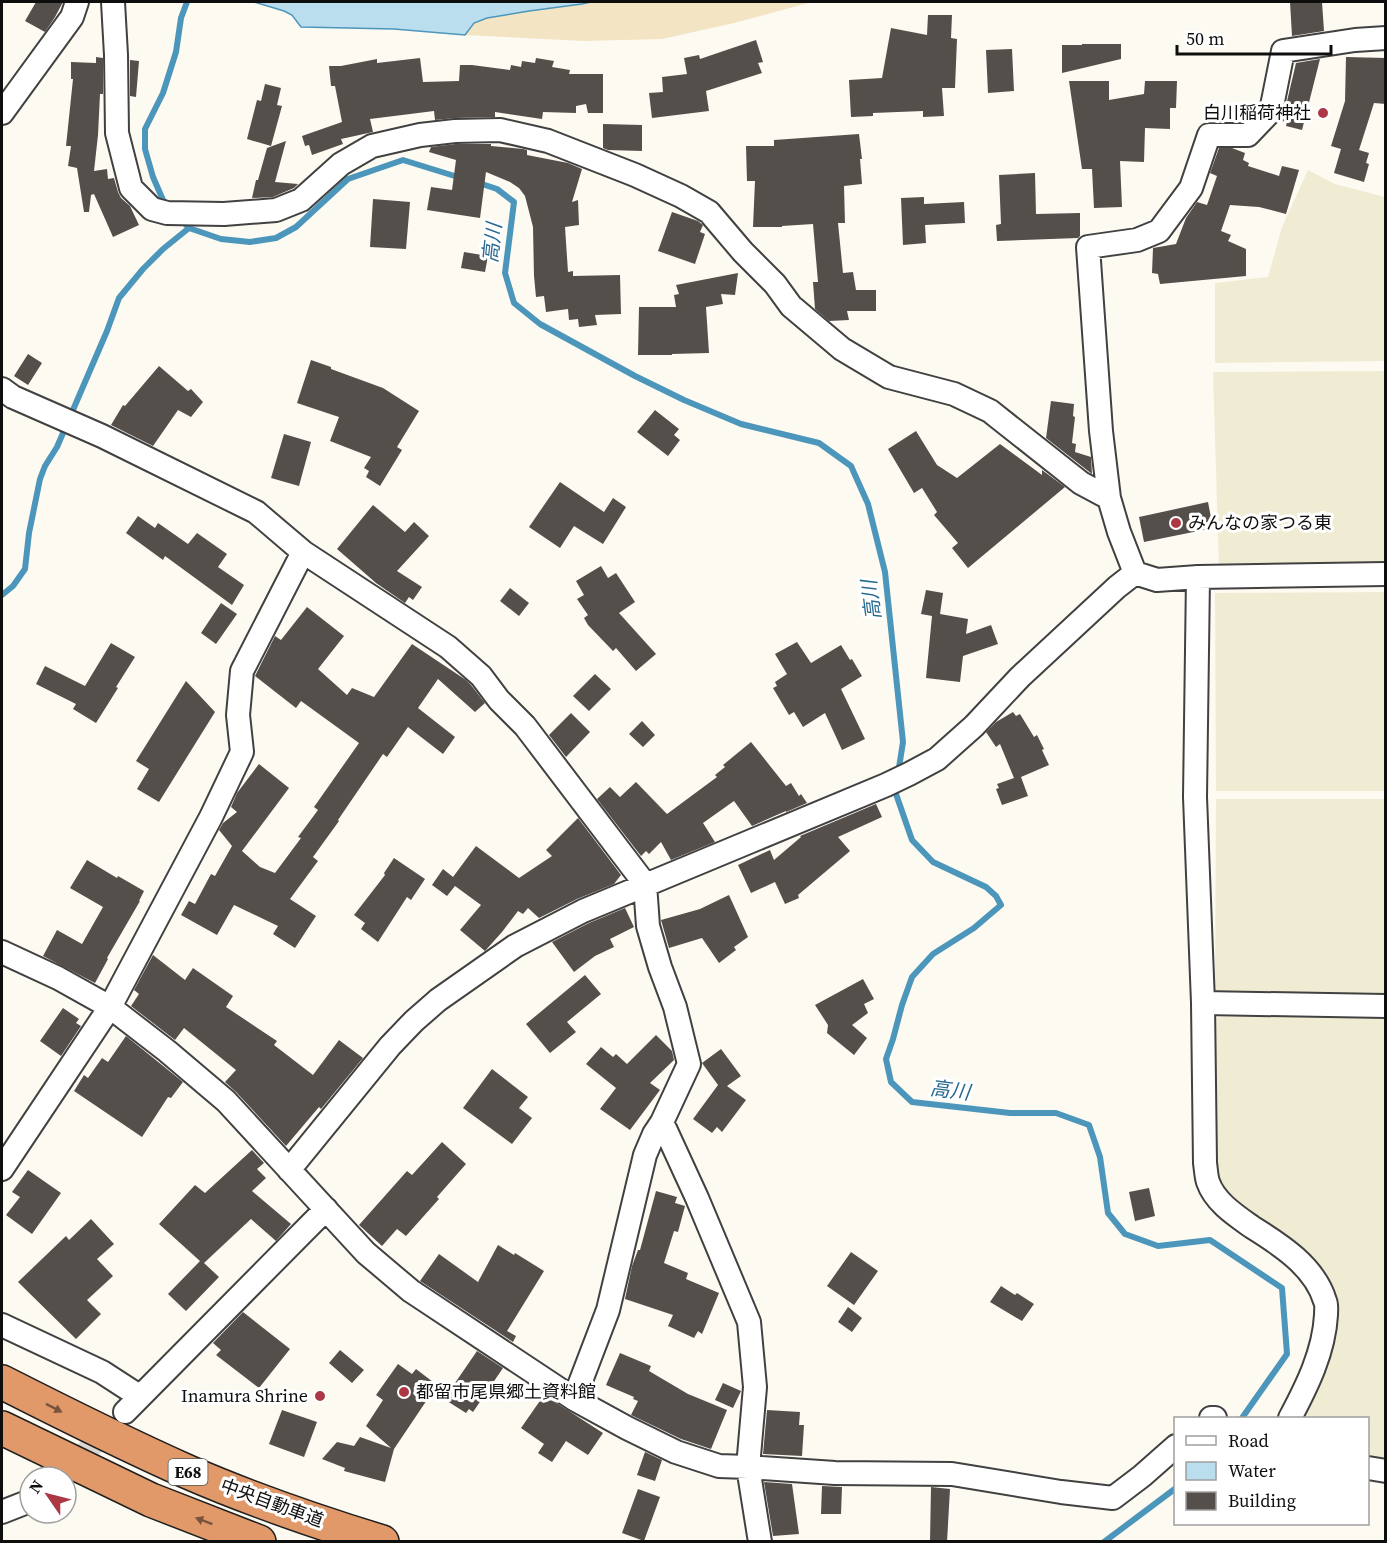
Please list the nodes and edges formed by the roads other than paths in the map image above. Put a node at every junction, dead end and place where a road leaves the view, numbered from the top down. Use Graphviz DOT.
graph roads {
  1 [pos="77,2"];
  2 [pos="113,2"];
  3 [pos="1386,38"];
  4 [pos="2,113"];
  5 [pos="7,393"];
  6 [pos="1109,498"];
  7 [pos="303,552"];
  8 [pos="1135,573"];
  9 [pos="1386,574"];
  10 [pos="1198,578"];
  11 [pos="645,884"];
  12 [pos="2,952"];
  13 [pos="1203,1003"];
  14 [pos="1386,1006"];
  15 [pos="110,1007"];
  16 [pos="662,1122"];
  17 [pos="2,1169"];
  18 [pos="289,1170"];
  19 [pos="326,1209"];
  20 [pos="2,1325"];
  21 [pos="2,1382"];
  22 [pos="574,1399"];
  23 [pos="1291,1417"];
  24 [pos="2,1428"];
  25 [pos="1174,1448"];
  26 [pos="748,1467"];
  27 [pos="1369,1468"];
  28 [pos="1386,1471"];
  29 [pos="18,1506"];
  30 [pos="2,1512"];
  31 [pos="259,1542"];
  32 [pos="382,1542"];
  33 [pos="760,1542"];
  1 -- 4 [label="street"];
  2 -- 6 [label="street"];
  3 -- 6 [label="street"];
  5 -- 7 [label="street"];
  6 -- 8 [label="street"];
  7 -- 11 [label="street"];
  7 -- 15 [label="street"];
  8 -- 10 [label="street"];
  8 -- 11 [label="street"];
  9 -- 10 [label="street"];
  10 -- 13 [label="street"];
  11 -- 16 [label="street"];
  11 -- 18 [label="street"];
  12 -- 15 [label="street"];
  13 -- 14 [label="street"];
  13 -- 23 [label="street"];
  15 -- 17 [label="street"];
  15 -- 18 [label="street"];
  16 -- 22 [label="street"];
  16 -- 26 [label="street"];
  18 -- 19 [label="street"];
  19 -- 20 [label="street"];
  19 -- 22 [label="street"];
  21 -- 32 [label="highway, 中央自動車道 / E68, one-way"];
  22 -- 26 [label="street"];
  31 -- 24 [label="highway, E68, one-way"];
  25 -- 26 [label="street"];
  26 -- 33 [label="street"];
  27 -- 28 [label="street"];
  29 -- 30 [label="street"];
}
